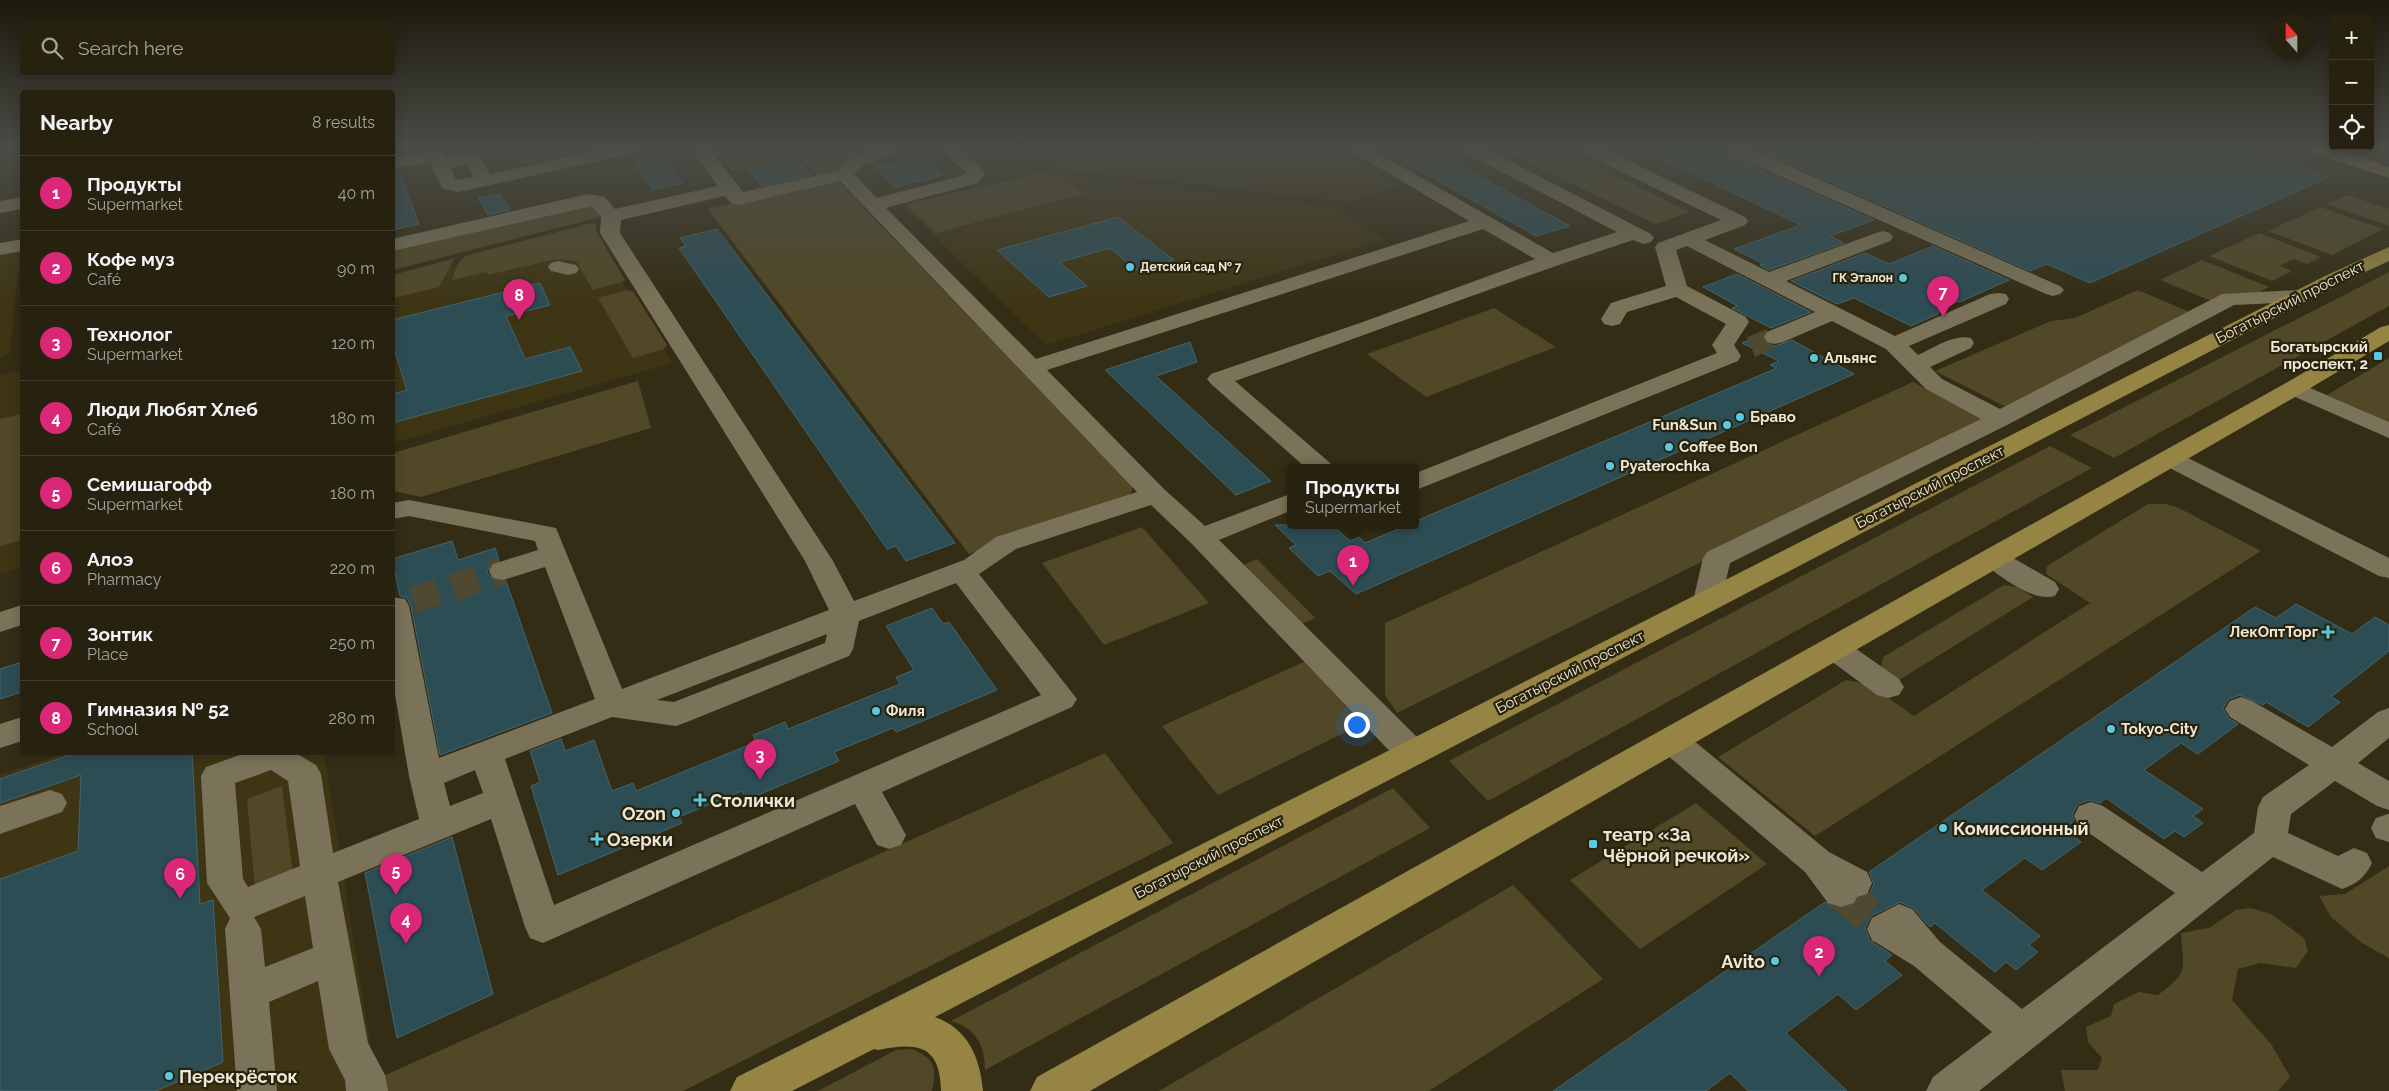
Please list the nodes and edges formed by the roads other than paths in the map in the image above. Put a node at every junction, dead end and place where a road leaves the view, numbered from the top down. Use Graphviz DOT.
graph roads {
  1 [pos="679,200"];
  2 [pos="869,200"];
  3 [pos="893,200"];
  4 [pos="1446,200"];
  5 [pos="1569,200"];
  6 [pos="1694,200"];
  7 [pos="1848,200"];
  8 [pos="20,203"];
  9 [pos="874,205"];
  10 [pos="0,207"];
  11 [pos="611,216"];
  12 [pos="1485,222"];
  13 [pos="1634,233"];
  14 [pos="1883,236"];
  15 [pos="1688,239"];
  16 [pos="395,244"];
  17 [pos="20,245"];
  18 [pos="1665,247"];
  19 [pos="0,249"];
  20 [pos="2389,253"];
  21 [pos="1551,260"];
  22 [pos="1768,280"];
  23 [pos="1678,289"];
  24 [pos="2053,290"];
  25 [pos="2300,296"];
  26 [pos="1998,299"];
  27 [pos="1833,313"];
  28 [pos="1612,319"];
  29 [pos="2389,332"];
  30 [pos="1775,337"];
  31 [pos="1963,343"];
  32 [pos="1894,344"];
  33 [pos="1916,364"];
  34 [pos="1032,368"];
  35 [pos="2294,388"];
  36 [pos="2000,420"];
  37 [pos="2389,431"];
  38 [pos="2169,458"];
  39 [pos="1317,464"];
  40 [pos="1419,481"];
  41 [pos="1155,494"];
  42 [pos="1287,503"];
  43 [pos="395,510"];
  44 [pos="1201,537"];
  45 [pos="554,554"];
  46 [pos="1993,558"];
  47 [pos="2389,568"];
  48 [pos="961,570"];
  49 [pos="503,571"];
  50 [pos="2045,589"];
  51 [pos="1707,601"];
  52 [pos="400,604"];
  53 [pos="846,615"];
  54 [pos="20,616"];
  55 [pos="0,622"];
  56 [pos="1834,648"];
  57 [pos="1888,687"];
  58 [pos="612,706"];
  59 [pos="2241,709"];
  60 [pos="2389,720"];
  61 [pos="20,730"];
  62 [pos="0,736"];
  63 [pos="1671,740"];
  64 [pos="486,752"];
  65 [pos="1412,753"];
  66 [pos="267,755"];
  67 [pos="271,755"];
  68 [pos="2334,764"];
  69 [pos="426,776"];
  70 [pos="863,788"];
  71 [pos="2389,797"];
  72 [pos="501,800"];
  73 [pos="50,803"];
  74 [pos="2091,816"];
  75 [pos="0,820"];
  76 [pos="438,826"];
  77 [pos="888,835"];
  78 [pos="2270,840"];
  79 [pos="2354,863"];
  80 [pos="319,874"];
  81 [pos="1848,887"];
  82 [pos="2203,892"];
  83 [pos="1892,924"];
  84 [pos="243,929"];
  85 [pos="333,957"];
  86 [pos="249,992"];
  87 [pos="2022,1033"];
  88 [pos="837,1045"];
  89 [pos="257,1090"];
  90 [pos="367,1091"];
  91 [pos="751,1091"];
  92 [pos="962,1091"];
  93 [pos="1051,1091"];
  94 [pos="1948,1091"];
  1 -- 11 [label="street"];
  2 -- 9 [label="street"];
  3 -- 9 [label="street"];
  4 -- 12 [label="street"];
  5 -- 13 [label="street"];
  6 -- 15 [label="street"];
  7 -- 24 [label="street"];
  8 -- 10 [label="street"];
  9 -- 34 [label="street"];
  11 -- 16 [label="street"];
  11 -- 53 [label="street"];
  12 -- 21 [label="street"];
  12 -- 34 [label="street"];
  13 -- 18 [label="street"];
  13 -- 21 [label="street"];
  14 -- 22 [label="street"];
  15 -- 18 [label="street"];
  15 -- 22 [label="street"];
  17 -- 19 [label="street"];
  18 -- 23 [label="street"];
  20 -- 25 [label="main road, Богатырский проспект"];
  21 -- 39 [label="street"];
  22 -- 27 [label="street"];
  23 -- 28 [label="street"];
  23 -- 40 [label="street"];
  25 -- 36 [label="street"];
  25 -- 51 [label="main road, Богатырский проспект"];
  26 -- 32 [label="street"];
  27 -- 30 [label="street"];
  27 -- 32 [label="street"];
  29 -- 35 [label="main road"];
  31 -- 33 [label="street"];
  32 -- 33 [label="street"];
  33 -- 36 [label="street"];
  34 -- 41 [label="street"];
  35 -- 37 [label="street"];
  35 -- 38 [label="main road"];
  36 -- 51 [label="street"];
  38 -- 46 [label="main road"];
  38 -- 47 [label="street"];
  41 -- 44 [label="street"];
  41 -- 48 [label="street"];
  42 -- 44 [label="street"];
  43 -- 45 [label="street"];
  44 -- 65 [label="street"];
  45 -- 49 [label="street"];
  45 -- 58 [label="street"];
  46 -- 50 [label="street"];
  46 -- 56 [label="main road"];
  48 -- 53 [label="street"];
  48 -- 70 [label="street"];
  51 -- 65 [label="main road, Богатырский проспект"];
  52 -- 69 [label="street"];
  53 -- 58 [label="street"];
  54 -- 55 [label="street"];
  56 -- 57 [label="street"];
  56 -- 63 [label="main road"];
  58 -- 64 [label="street"];
  59 -- 68 [label="street"];
  60 -- 68 [label="street"];
  61 -- 62 [label="street"];
  63 -- 81 [label="street"];
  63 -- 93 [label="main road"];
  64 -- 69 [label="street"];
  64 -- 72 [label="street"];
  65 -- 88 [label="main road, Богатырский проспект"];
  66 -- 80 [label="street"];
  67 -- 80 [label="street"];
  68 -- 71 [label="street"];
  68 -- 78 [label="street"];
  69 -- 76 [label="street"];
  70 -- 72 [label="street"];
  70 -- 77 [label="street"];
  72 -- 76 [label="street"];
  73 -- 75 [label="street"];
  74 -- 82 [label="street"];
  76 -- 80 [label="street"];
  78 -- 79 [label="street"];
  78 -- 82 [label="street"];
  80 -- 85 [label="street"];
  82 -- 87 [label="street"];
  83 -- 87 [label="street"];
  84 -- 86 [label="street"];
  85 -- 86 [label="street"];
  85 -- 90 [label="street"];
  86 -- 89 [label="street"];
  87 -- 94 [label="street"];
  88 -- 91 [label="main road, Богатырский проспект"];
  88 -- 92 [label="main road"];
}
